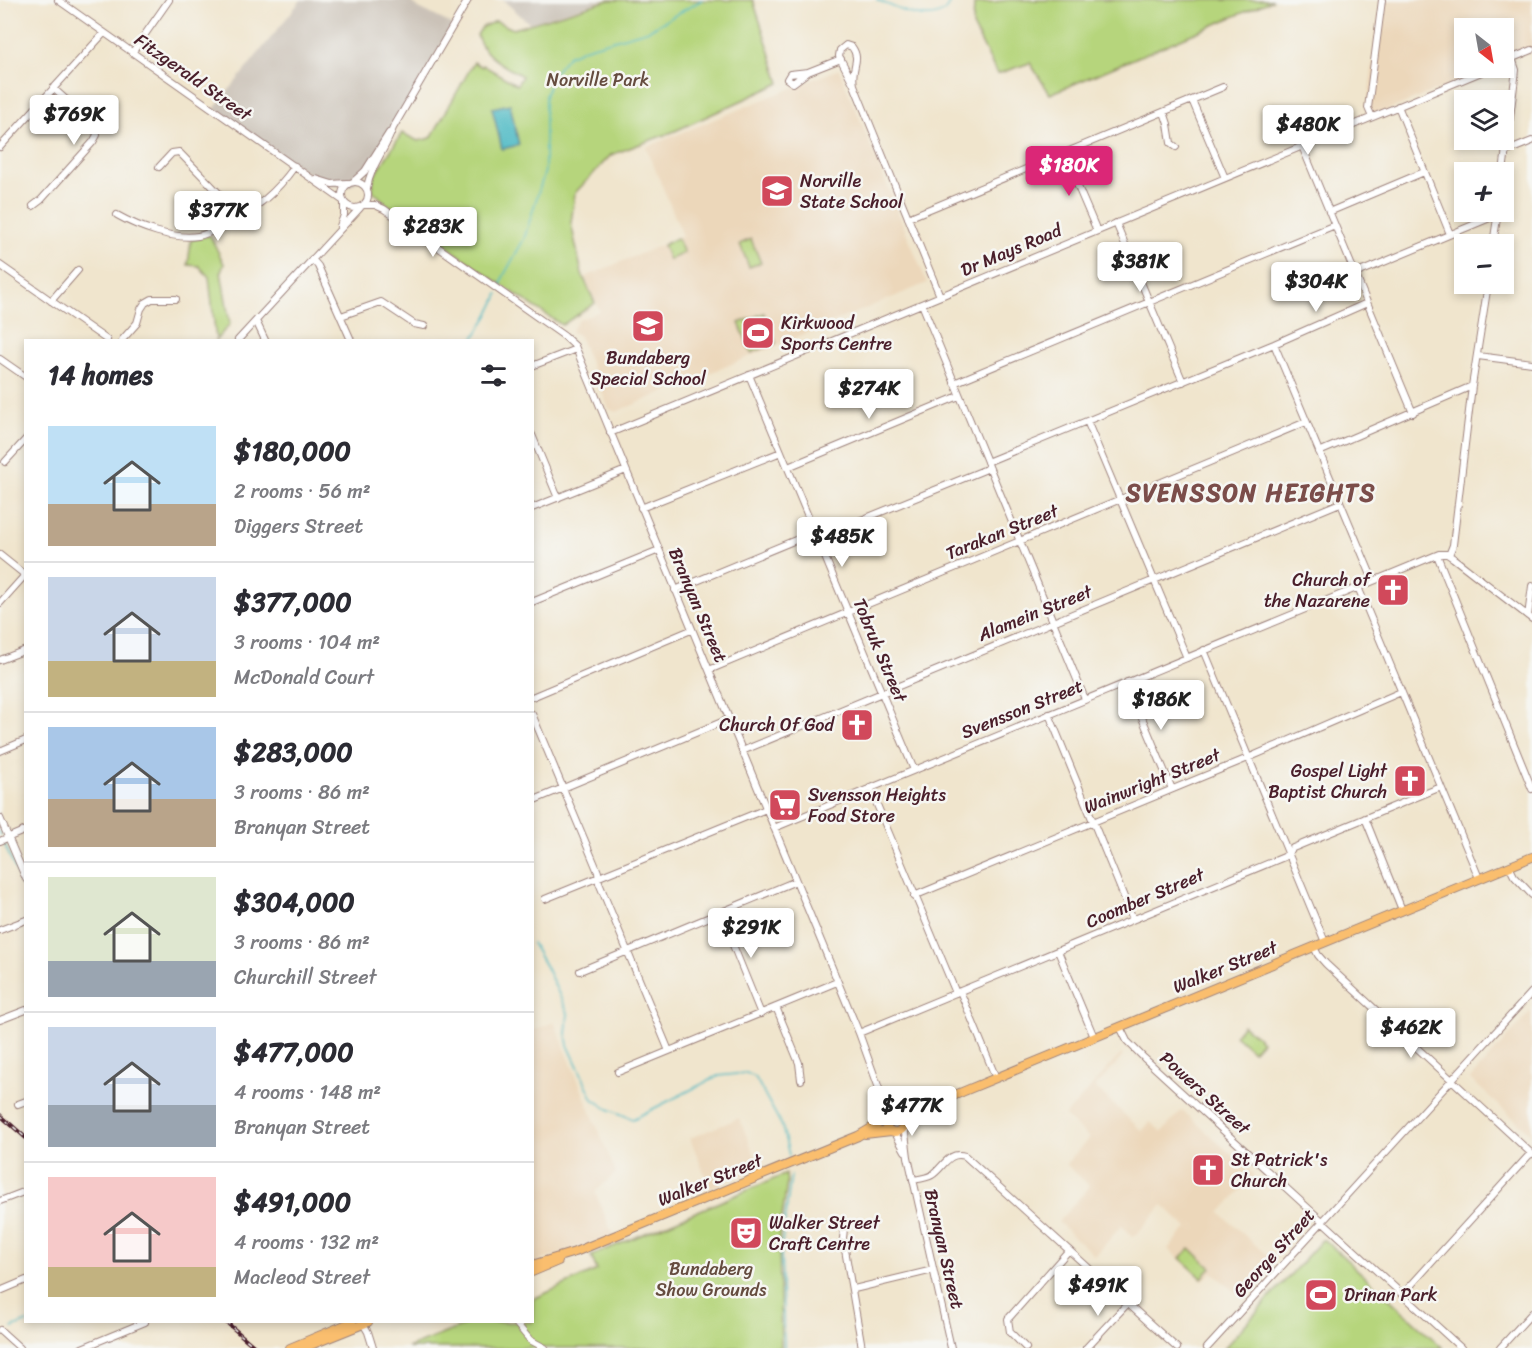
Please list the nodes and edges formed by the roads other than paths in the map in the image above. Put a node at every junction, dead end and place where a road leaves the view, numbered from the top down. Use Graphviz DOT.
graph roads {
  1 [pos="58,0"];
  2 [pos="169,0"];
  3 [pos="468,0"];
  4 [pos="1382,0"];
  5 [pos="104,33"];
  6 [pos="1532,50"];
  7 [pos="132,53"];
  8 [pos="1514,57"];
  9 [pos="841,59"];
  10 [pos="1514,64"];
  11 [pos="808,72"];
  12 [pos="1467,78"];
  13 [pos="854,85"];
  14 [pos="1223,87"];
  15 [pos="53,88"];
  16 [pos="1192,100"];
  17 [pos="1398,106"];
  18 [pos="1164,112"];
  19 [pos="1371,117"];
  20 [pos="393,128"];
  21 [pos="1532,141"];
  22 [pos="1302,146"];
  23 [pos="0,147"];
  24 [pos="1176,147"];
  25 [pos="1505,152"];
  26 [pos="1064,154"];
  27 [pos="1504,162"];
  28 [pos="295,166"];
  29 [pos="159,167"];
  30 [pos="1424,172"];
  31 [pos="312,178"];
  32 [pos="1225,178"];
  33 [pos="352,182"];
  34 [pos="368,190"];
  35 [pos="343,201"];
  36 [pos="33,206"];
  37 [pos="362,206"];
  38 [pos="384,209"];
  39 [pos="1329,212"];
  40 [pos="117,216"];
  41 [pos="241,216"];
  42 [pos="908,218"];
  43 [pos="1477,222"];
  44 [pos="1116,223"];
  45 [pos="1335,225"];
  46 [pos="1097,231"];
  47 [pos="337,232"];
  48 [pos="1450,234"];
  49 [pos="312,259"];
  50 [pos="0,265"];
  51 [pos="78,270"];
  52 [pos="1355,274"];
  53 [pos="1487,294"];
  54 [pos="940,296"];
  55 [pos="176,299"];
  56 [pos="51,301"];
  57 [pos="1149,302"];
  58 [pos="1367,303"];
  59 [pos="922,304"];
  60 [pos="341,316"];
  61 [pos="256,321"];
  62 [pos="424,326"];
  63 [pos="105,339"];
  64 [pos="123,339"];
  65 [pos="239,339"];
  66 [pos="265,339"];
  67 [pos="351,339"];
  68 [pos="1274,344"];
  69 [pos="576,349"];
  70 [pos="1479,356"];
  71 [pos="0,359"];
  72 [pos="1532,363"];
  73 [pos="534,365"];
  74 [pos="749,375"];
  75 [pos="24,376"];
  76 [pos="1183,382"];
  77 [pos="954,383"];
  78 [pos="1472,386"];
  79 [pos="959,396"];
  80 [pos="1413,412"];
  81 [pos="1087,421"];
  82 [pos="1306,422"];
  83 [pos="610,433"];
  84 [pos="534,440"];
  85 [pos="24,441"];
  86 [pos="781,452"];
  87 [pos="1319,452"];
  88 [pos="5,462"];
  89 [pos="988,465"];
  90 [pos="788,467"];
  91 [pos="626,470"];
  92 [pos="558,498"];
  93 [pos="1120,500"];
  94 [pos="1340,503"];
  95 [pos="534,507"];
  96 [pos="641,508"];
  97 [pos="816,535"];
  98 [pos="1019,541"];
  99 [pos="659,550"];
  100 [pos="0,555"];
  101 [pos="1437,555"];
  102 [pos="1449,555"];
  103 [pos="24,574"];
  104 [pos="24,576"];
  105 [pos="1154,580"];
  106 [pos="1373,580"];
  107 [pos="1532,586"];
  108 [pos="1358,587"];
  109 [pos="675,590"];
  110 [pos="534,602"];
  111 [pos="0,603"];
  112 [pos="848,612"];
  113 [pos="1530,617"];
  114 [pos="1053,622"];
  115 [pos="691,630"];
  116 [pos="1204,650"];
  117 [pos="24,651"];
  118 [pos="1187,658"];
  119 [pos="0,660"];
  120 [pos="709,670"];
  121 [pos="1127,682"];
  122 [pos="1401,692"];
  123 [pos="882,693"];
  124 [pos="534,696"];
  125 [pos="1085,699"];
  126 [pos="1049,714"];
  127 [pos="534,719"];
  128 [pos="729,719"];
  129 [pos="24,741"];
  130 [pos="0,751"];
  131 [pos="742,751"];
  132 [pos="1248,758"];
  133 [pos="914,770"];
  134 [pos="564,787"];
  135 [pos="1441,787"];
  136 [pos="870,788"];
  137 [pos="1172,789"];
  138 [pos="1532,789"];
  139 [pos="534,800"];
  140 [pos="766,809"];
  141 [pos="0,818"];
  142 [pos="1365,818"];
  143 [pos="1093,822"];
  144 [pos="774,828"];
  145 [pos="24,831"];
  146 [pos="8,837"];
  147 [pos="0,841"];
  148 [pos="1288,853"];
  149 [pos="1532,856"];
  150 [pos="1509,866"];
  151 [pos="24,874"];
  152 [pos="598,878"];
  153 [pos="1479,879"];
  154 [pos="796,881"];
  155 [pos="1532,895"];
  156 [pos="914,896"];
  157 [pos="545,899"];
  158 [pos="1402,910"];
  159 [pos="720,913"];
  160 [pos="1133,919"];
  161 [pos="24,921"];
  162 [pos="0,930"];
  163 [pos="1325,942"];
  164 [pos="1314,947"];
  165 [pos="627,951"];
  166 [pos="1058,951"];
  167 [pos="580,970"];
  168 [pos="837,982"];
  169 [pos="958,992"];
  170 [pos="1532,992"];
  171 [pos="776,1007"];
  172 [pos="24,1011"];
  173 [pos="761,1014"];
  174 [pos="0,1020"];
  175 [pos="1119,1027"];
  176 [pos="859,1033"];
  177 [pos="1094,1037"];
  178 [pos="669,1051"];
  179 [pos="618,1072"];
  180 [pos="996,1078"];
  181 [pos="801,1080"];
  182 [pos="1452,1080"];
  183 [pos="881,1094"];
  184 [pos="24,1102"];
  185 [pos="18,1104"];
  186 [pos="929,1107"];
  187 [pos="898,1113"];
  188 [pos="886,1119"];
  189 [pos="904,1124"];
  190 [pos="892,1131"];
  191 [pos="858,1136"];
  192 [pos="1532,1153"];
  193 [pos="908,1157"];
  194 [pos="913,1180"];
  195 [pos="24,1192"];
  196 [pos="0,1201"];
  197 [pos="1323,1221"];
  198 [pos="844,1229"];
  199 [pos="1069,1250"];
  200 [pos="575,1252"];
  201 [pos="534,1264"];
  202 [pos="933,1270"];
  203 [pos="534,1273"];
  204 [pos="24,1281"];
  205 [pos="854,1289"];
  206 [pos="0,1291"];
  207 [pos="1403,1294"];
  208 [pos="1128,1303"];
  209 [pos="1532,1313"];
  210 [pos="142,1323"];
  211 [pos="351,1323"];
  212 [pos="365,1323"];
  213 [pos="516,1323"];
  214 [pos="0,1330"];
  215 [pos="369,1338"];
  216 [pos="12,1345"];
  217 [pos="314,1346"];
  218 [pos="300,1347"];
  219 [pos="20,1348"];
  220 [pos="82,1348"];
  221 [pos="290,1348"];
  222 [pos="373,1348"];
  223 [pos="545,1348"];
  224 [pos="862,1348"];
  225 [pos="951,1348"];
  226 [pos="1026,1348"];
  227 [pos="1086,1348"];
  228 [pos="1177,1348"];
  229 [pos="1207,1348"];
  230 [pos="1461,1348"];
  231 [pos="1500,1348"];
  1 -- 5 [label="street, Fitzgerald Street"];
  2 -- 7 [label="street"];
  3 -- 20 [label="street"];
  4 -- 19 [label="street"];
  5 -- 7 [label="street, Fitzgerald Street"];
  5 -- 15 [label="street"];
  6 -- 8 [label="street"];
  7 -- 28 [label="street, Fitzgerald Street"];
  9 -- 11 [label="street"];
  9 -- 13 [label="street"];
  9 -- 13 [label="street"];
  10 -- 25 [label="street"];
  12 -- 17 [label="street, Dr Mays Road"];
  13 -- 42 [label="street"];
  14 -- 16 [label="street"];
  15 -- 23 [label="street"];
  15 -- 36 [label="street"];
  16 -- 18 [label="street"];
  16 -- 32 [label="street"];
  17 -- 19 [label="street, Dr Mays Road"];
  17 -- 30 [label="street"];
  18 -- 24 [label="street"];
  18 -- 26 [label="street"];
  19 -- 22 [label="street, Dr Mays Road"];
  20 -- 33 [label="street"];
  20 -- 34 [label="street"];
  21 -- 25 [label="street"];
  22 -- 32 [label="street, Dr Mays Road"];
  22 -- 39 [label="street"];
  25 -- 27 [label="street"];
  26 -- 42 [label="street"];
  26 -- 46 [label="street"];
  28 -- 31 [label="street, Fitzgerald Street"];
  28 -- 41 [label="street"];
  29 -- 41 [label="street"];
  30 -- 39 [label="street"];
  30 -- 48 [label="street"];
  31 -- 33 [label="street, Fitzgerald Street"];
  31 -- 35 [label="street, Fitzgerald Street"];
  32 -- 44 [label="street, Dr Mays Road"];
  33 -- 34 [label="street"];
  33 -- 35 [label="street"];
  34 -- 37 [label="street"];
  34 -- 38 [label="street, Branyan Street"];
  35 -- 37 [label="street"];
  35 -- 47 [label="street"];
  37 -- 38 [label="street, Branyan Street"];
  37 -- 47 [label="street"];
  38 -- 69 [label="street, Branyan Street"];
  39 -- 45 [label="street"];
  40 -- 41 [label="street"];
  42 -- 54 [label="street"];
  43 -- 48 [label="street"];
  44 -- 46 [label="street, Dr Mays Road"];
  44 -- 57 [label="street"];
  45 -- 52 [label="street"];
  45 -- 57 [label="street"];
  46 -- 54 [label="street, Dr Mays Road"];
  47 -- 49 [label="street"];
  48 -- 52 [label="street"];
  49 -- 60 [label="street"];
  49 -- 61 [label="street"];
  50 -- 56 [label="street"];
  51 -- 56 [label="street"];
  52 -- 58 [label="street"];
  53 -- 70 [label="street"];
  54 -- 59 [label="street, Dr Mays Road"];
  55 -- 64 [label="street"];
  56 -- 63 [label="street"];
  57 -- 76 [label="street"];
  57 -- 77 [label="street"];
  58 -- 68 [label="street"];
  58 -- 80 [label="street"];
  59 -- 74 [label="street, Dr Mays Road"];
  59 -- 77 [label="street"];
  60 -- 62 [label="street"];
  60 -- 67 [label="street"];
  61 -- 65 [label="street"];
  61 -- 66 [label="street"];
  68 -- 76 [label="street"];
  68 -- 82 [label="street"];
  69 -- 73 [label="street"];
  69 -- 83 [label="street, Branyan Street"];
  70 -- 72 [label="street"];
  70 -- 78 [label="street"];
  71 -- 75 [label="street"];
  74 -- 83 [label="street, Dr Mays Road"];
  74 -- 86 [label="street, Tobruk Street"];
  76 -- 81 [label="street"];
  77 -- 79 [label="street"];
  78 -- 80 [label="street"];
  78 -- 102 [label="street"];
  79 -- 89 [label="street"];
  79 -- 90 [label="street"];
  80 -- 87 [label="street"];
  81 -- 89 [label="street"];
  81 -- 93 [label="street"];
  82 -- 87 [label="street"];
  82 -- 93 [label="street, Tarakan Street"];
  83 -- 91 [label="street, Branyan Street"];
  84 -- 92 [label="street"];
  85 -- 88 [label="street"];
  86 -- 90 [label="street, Tobruk Street"];
  86 -- 96 [label="street"];
  87 -- 94 [label="street"];
  89 -- 97 [label="street"];
  89 -- 98 [label="street"];
  90 -- 97 [label="street, Tobruk Street"];
  91 -- 92 [label="street"];
  91 -- 96 [label="street, Branyan Street"];
  92 -- 95 [label="street"];
  93 -- 98 [label="street, Tarakan Street"];
  93 -- 105 [label="street"];
  94 -- 105 [label="street, Alamein Street"];
  94 -- 106 [label="street"];
  96 -- 99 [label="street, Branyan Street"];
  97 -- 109 [label="street"];
  97 -- 112 [label="street, Tobruk Street"];
  98 -- 112 [label="street, Tarakan Street"];
  98 -- 114 [label="street"];
  99 -- 109 [label="street, Branyan Street"];
  99 -- 110 [label="street"];
  100 -- 103 [label="street"];
  101 -- 102 [label="street, Svensson Street"];
  101 -- 106 [label="street, Svensson Street"];
  101 -- 138 [label="street"];
  102 -- 113 [label="street"];
  104 -- 111 [label="street"];
  105 -- 114 [label="street, Alamein Street"];
  105 -- 118 [label="street"];
  106 -- 108 [label="street, Svensson Street"];
  107 -- 113 [label="street"];
  108 -- 116 [label="street, Svensson Street"];
  108 -- 122 [label="street"];
  109 -- 115 [label="street, Branyan Street"];
  112 -- 120 [label="street, Tarakan Street"];
  112 -- 123 [label="street, Tobruk Street"];
  114 -- 123 [label="street, Alamein Street"];
  114 -- 125 [label="street"];
  115 -- 120 [label="street, Branyan Street"];
  115 -- 124 [label="street"];
  116 -- 118 [label="street, Svensson Street"];
  116 -- 132 [label="street"];
  117 -- 119 [label="street"];
  118 -- 121 [label="street, Svensson Street"];
  120 -- 128 [label="street, Branyan Street"];
  121 -- 125 [label="street, Svensson Street"];
  121 -- 137 [label="street"];
  122 -- 132 [label="street, Wainwright Street"];
  122 -- 135 [label="street"];
  123 -- 131 [label="street, Alamein Street"];
  123 -- 133 [label="street, Tobruk Street"];
  125 -- 126 [label="street, Svensson Street"];
  126 -- 133 [label="street, Svensson Street"];
  126 -- 143 [label="street"];
  127 -- 134 [label="street"];
  128 -- 131 [label="street, Branyan Street"];
  128 -- 134 [label="street"];
  129 -- 130 [label="street"];
  131 -- 140 [label="street, Branyan Street"];
  132 -- 137 [label="street, Wainwright Street"];
  132 -- 148 [label="street"];
  133 -- 136 [label="street, Svensson Street"];
  134 -- 139 [label="street"];
  134 -- 152 [label="street"];
  135 -- 142 [label="street, Coomber Street"];
  135 -- 153 [label="street"];
  136 -- 144 [label="street, Svensson Street"];
  136 -- 156 [label="street"];
  137 -- 143 [label="street, Wainwright Street"];
  140 -- 144 [label="street, Branyan Street"];
  140 -- 152 [label="street"];
  141 -- 146 [label="street"];
  142 -- 148 [label="street, Coomber Street"];
  142 -- 158 [label="street"];
  143 -- 156 [label="street, Wainwright Street"];
  143 -- 160 [label="street"];
  144 -- 154 [label="street, Branyan Street"];
  145 -- 146 [label="street"];
  146 -- 147 [label="street"];
  146 -- 151 [label="street"];
  148 -- 160 [label="street, Coomber Street"];
  148 -- 163 [label="street"];
  149 -- 150 [label="main road, Walker Street"];
  150 -- 153 [label="main road, Walker Street"];
  150 -- 155 [label="street"];
  152 -- 157 [label="street"];
  152 -- 165 [label="street"];
  153 -- 158 [label="main road, Walker Street"];
  154 -- 159 [label="street"];
  154 -- 168 [label="street, Branyan Street"];
  156 -- 169 [label="street"];
  158 -- 163 [label="main road, Walker Street"];
  159 -- 165 [label="street"];
  159 -- 173 [label="street"];
  160 -- 166 [label="street, Coomber Street"];
  161 -- 162 [label="street"];
  163 -- 164 [label="main road, Walker Street"];
  164 -- 175 [label="main road, Walker Street"];
  164 -- 182 [label="street"];
  165 -- 167 [label="street"];
  165 -- 178 [label="street"];
  166 -- 169 [label="street, Coomber Street"];
  166 -- 177 [label="street"];
  168 -- 171 [label="street"];
  168 -- 176 [label="street, Branyan Street"];
  169 -- 176 [label="street, Coomber Street"];
  169 -- 180 [label="street"];
  170 -- 182 [label="street, George Street"];
  171 -- 173 [label="street"];
  171 -- 181 [label="street"];
  172 -- 174 [label="street"];
  173 -- 178 [label="street"];
  175 -- 177 [label="main road, Walker Street"];
  175 -- 197 [label="street, Powers Street"];
  176 -- 183 [label="street, Branyan Street"];
  177 -- 180 [label="main road, Walker Street"];
  178 -- 179 [label="street"];
  180 -- 186 [label="main road, Walker Street"];
  182 -- 192 [label="street"];
  182 -- 197 [label="street, George Street"];
  183 -- 187 [label="street, Branyan Street"];
  183 -- 188 [label="street, Branyan Street"];
  184 -- 185 [label="street"];
  186 -- 187 [label="main road, Walker Street"];
  186 -- 189 [label="main road, Walker Street"];
  187 -- 188 [label="main road"];
  187 -- 189 [label="main road"];
  188 -- 190 [label="main road"];
  188 -- 191 [label="main road, Walker Street"];
  189 -- 190 [label="main road"];
  189 -- 193 [label="street, Branyan Street"];
  190 -- 191 [label="main road, Walker Street"];
  190 -- 193 [label="street, Branyan Street"];
  191 -- 200 [label="main road, Walker Street"];
  192 -- 207 [label="street"];
  193 -- 194 [label="street, Branyan Street"];
  194 -- 199 [label="street"];
  194 -- 202 [label="street, Branyan Street"];
  195 -- 196 [label="street"];
  197 -- 207 [label="street, Powers Street"];
  197 -- 229 [label="street, George Street"];
  198 -- 205 [label="street"];
  199 -- 208 [label="street"];
  199 -- 226 [label="street"];
  200 -- 201 [label="main road, Walker Street"];
  200 -- 203 [label="main road, Walker Street"];
  202 -- 205 [label="street"];
  202 -- 225 [label="street, Branyan Street"];
  204 -- 206 [label="street"];
  205 -- 224 [label="street"];
  207 -- 230 [label="street, Powers Street"];
  208 -- 227 [label="street"];
  208 -- 228 [label="street"];
  209 -- 231 [label="street"];
  210 -- 220 [label="street"];
  211 -- 215 [label="street"];
  211 -- 217 [label="main road"];
  211 -- 218 [label="main road"];
  212 -- 215 [label="street"];
  213 -- 223 [label="street"];
  214 -- 216 [label="street"];
  215 -- 222 [label="street"];
  216 -- 219 [label="street"];
  217 -- 218 [label="main road"];
  218 -- 221 [label="main road"];
}
